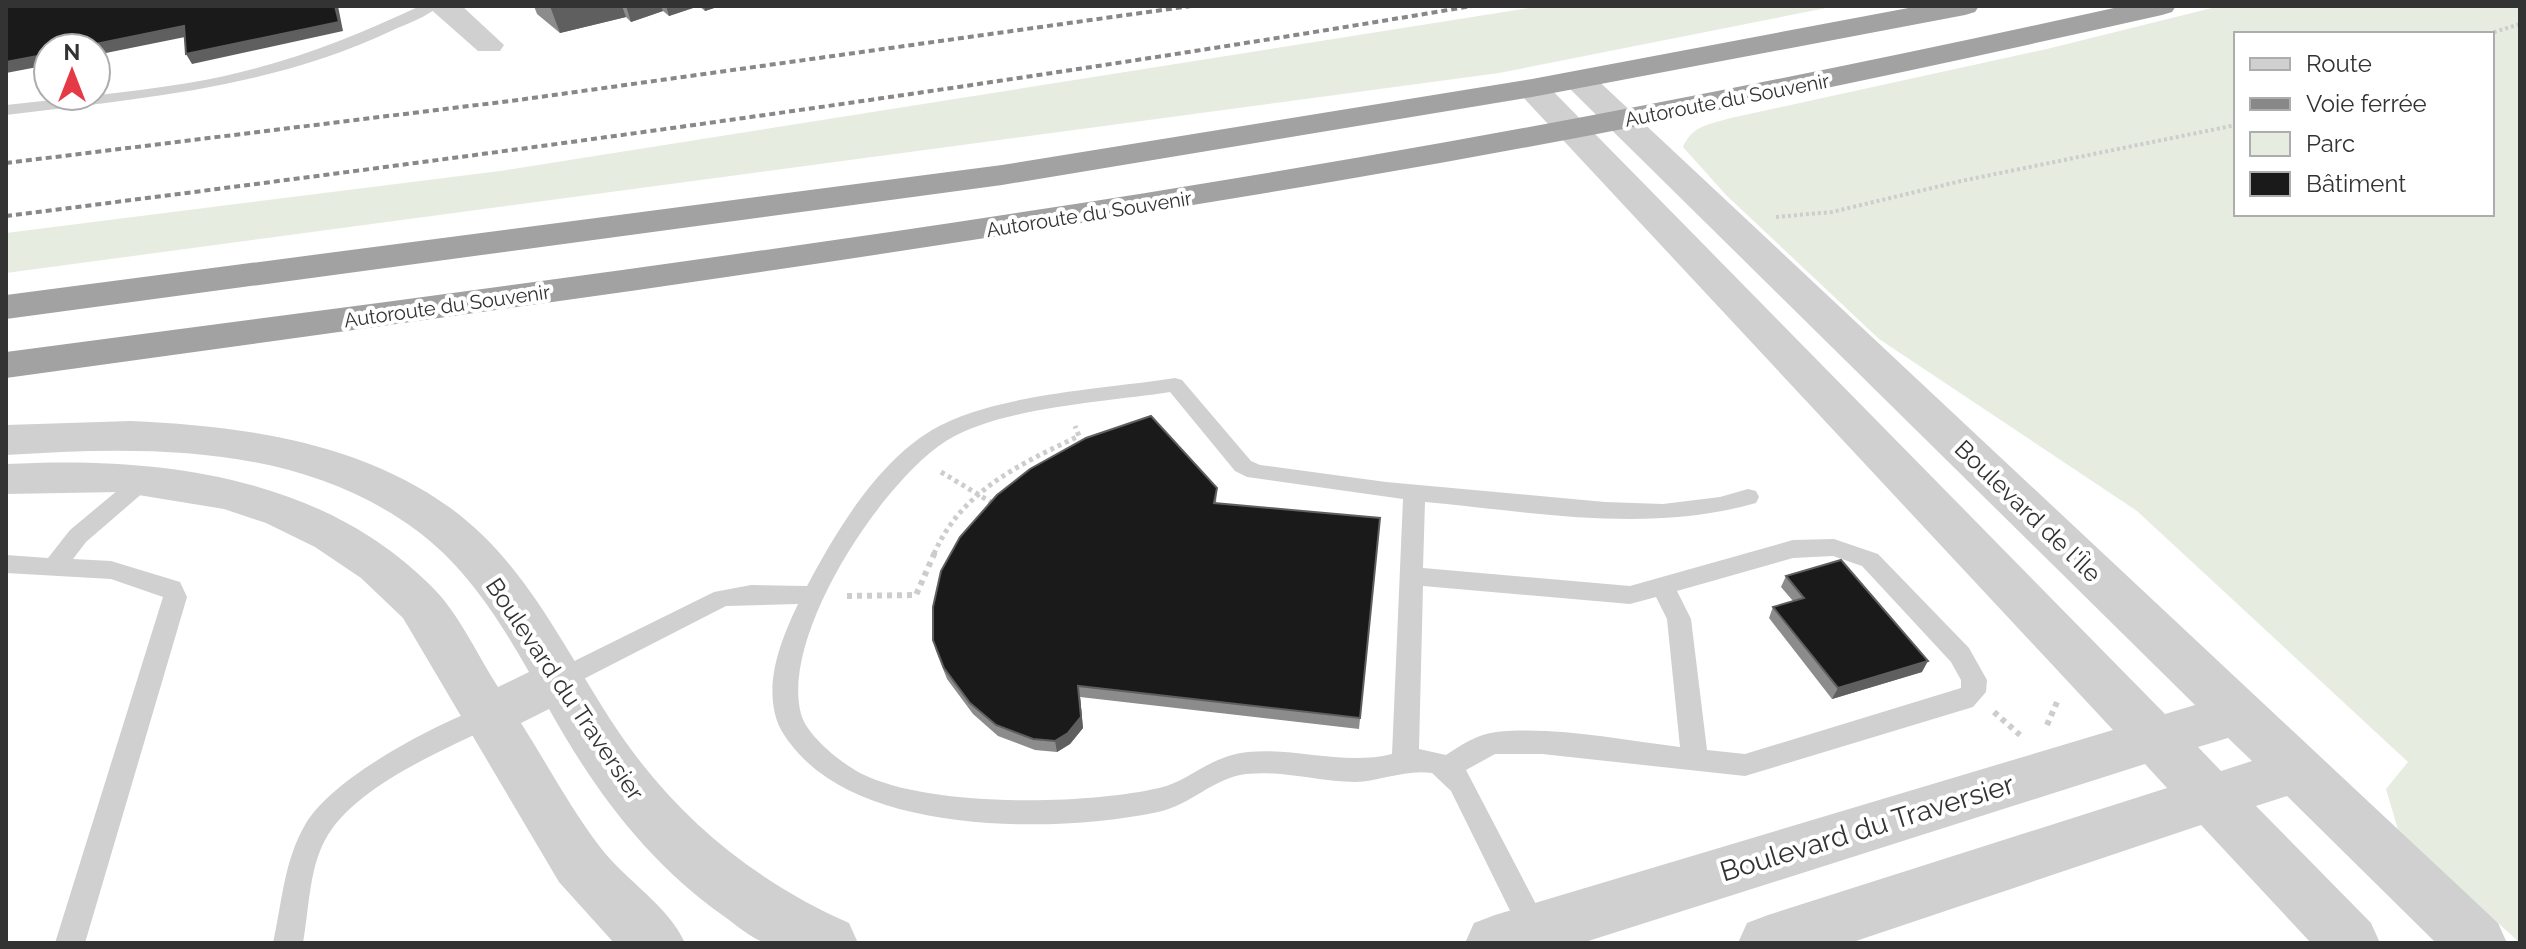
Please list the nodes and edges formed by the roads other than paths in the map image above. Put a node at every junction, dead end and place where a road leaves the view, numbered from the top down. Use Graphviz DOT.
graph roads {
  1 [pos="432,6"];
  2 [pos="441,6"];
  3 [pos="1965,6"];
  4 [pos="2162,6"];
  5 [pos="489,45"];
  6 [pos="1579,80"];
  7 [pos="1532,88"];
  8 [pos="6,110"];
  9 [pos="1622,120"];
  10 [pos="1572,131"];
  11 [pos="6,307"];
  12 [pos="6,365"];
  13 [pos="6,440"];
  14 [pos="6,479"];
  15 [pos="144,480"];
  16 [pos="1414,494"];
  17 [pos="1748,497"];
  18 [pos="6,564"];
  19 [pos="55,565"];
  20 [pos="1411,576"];
  21 [pos="1661,586"];
  22 [pos="814,595"];
  23 [pos="559,680"];
  24 [pos="2240,713"];
  25 [pos="488,716"];
  26 [pos="2155,739"];
  27 [pos="1695,759"];
  28 [pos="1405,763"];
  29 [pos="1448,768"];
  30 [pos="2298,769"];
  31 [pos="2211,797"];
  32 [pos="1515,937"];
  33 [pos="70,943"];
  34 [pos="288,943"];
  35 [pos="655,943"];
  36 [pos="828,943"];
  37 [pos="1768,943"];
  38 [pos="2350,943"];
  39 [pos="2477,943"];
  1 -- 8 [label="lane"];
  2 -- 5 [label="street"];
  3 -- 6 [label="highway, Autoroute du Souvenir"];
  4 -- 9 [label="highway, Autoroute du Souvenir"];
  6 -- 7 [label="highway, Autoroute du Souvenir"];
  6 -- 9 [label="street, Boulevard de l'Île"];
  7 -- 10 [label="street"];
  7 -- 11 [label="highway, Autoroute du Souvenir"];
  9 -- 10 [label="highway, Autoroute du Souvenir"];
  9 -- 24 [label="street, Boulevard de l'Île"];
  10 -- 12 [label="highway, Autoroute du Souvenir"];
  10 -- 26 [label="street"];
  13 -- 23 [label="street, Boulevard du Traversier"];
  14 -- 15 [label="street"];
  15 -- 19 [label="lane"];
  15 -- 25 [label="street"];
  16 -- 17 [label="lane"];
  16 -- 20 [label="lane"];
  16 -- 22 [label="lane"];
  18 -- 19 [label="lane"];
  19 -- 33 [label="lane"];
  20 -- 21 [label="lane"];
  20 -- 28 [label="lane"];
  21 -- 27 [label="lane"];
  21 -- 27 [label="lane"];
  22 -- 23 [label="lane"];
  22 -- 28 [label="lane"];
  23 -- 25 [label="street"];
  23 -- 36 [label="street, Boulevard du Traversier"];
  24 -- 26 [label="street, Boulevard du Traversier"];
  24 -- 30 [label="street, Boulevard de l'Île"];
  25 -- 34 [label="lane"];
  25 -- 35 [label="street"];
  26 -- 31 [label="street"];
  26 -- 32 [label="street, Boulevard du Traversier"];
  27 -- 29 [label="lane"];
  28 -- 29 [label="lane"];
  29 -- 32 [label="lane"];
  30 -- 31 [label="street"];
  30 -- 39 [label="street, Boulevard de l'Île"];
  31 -- 37 [label="street"];
  31 -- 38 [label="street"];
}
